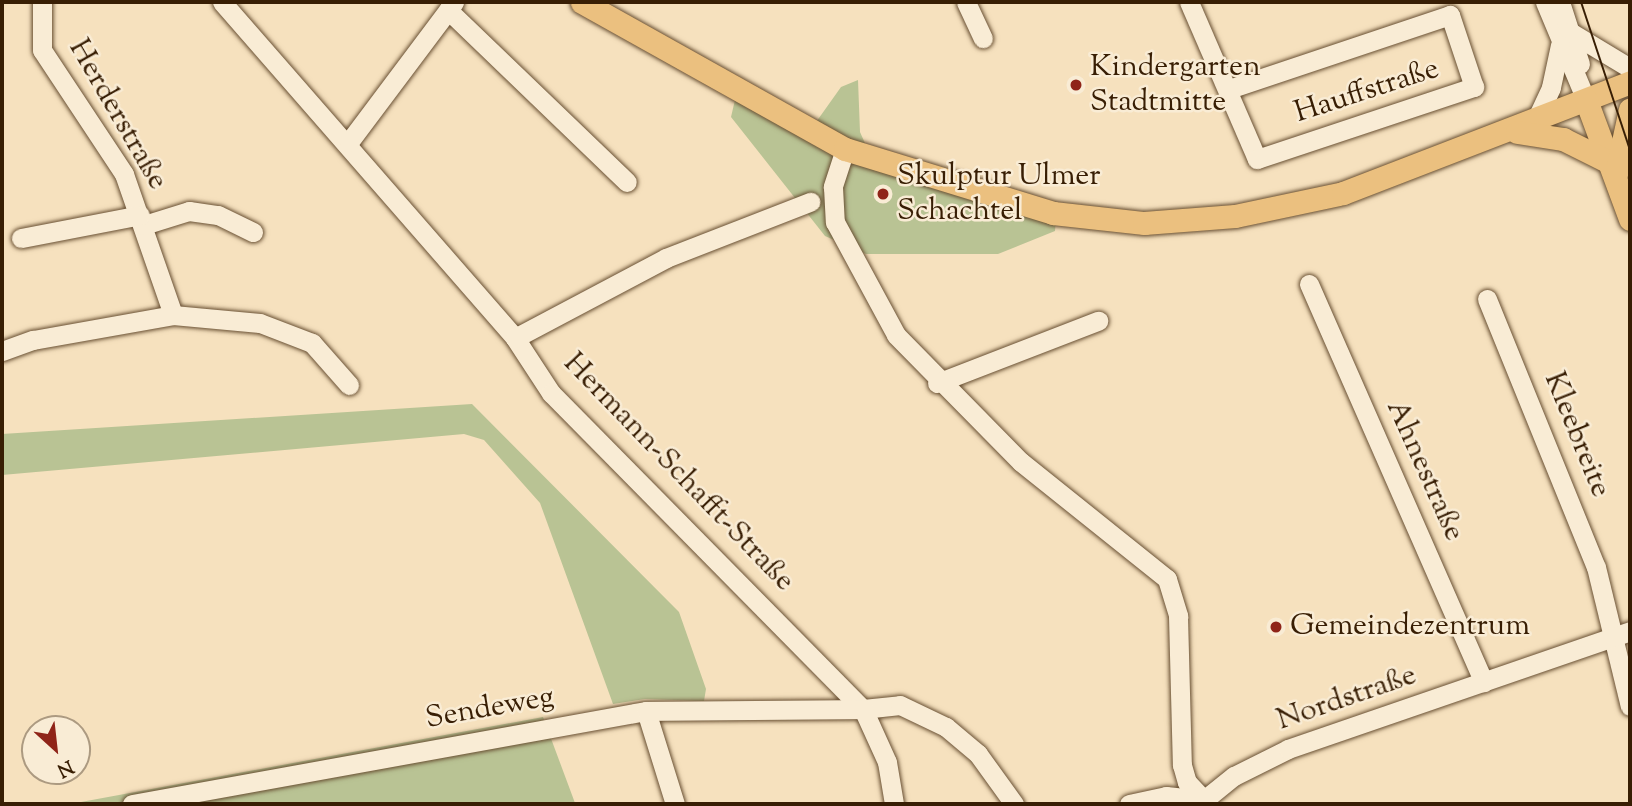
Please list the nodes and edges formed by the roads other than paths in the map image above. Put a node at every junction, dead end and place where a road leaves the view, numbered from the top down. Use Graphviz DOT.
graph roads {
  1 [pos="42,2"];
  2 [pos="222,2"];
  3 [pos="582,2"];
  4 [pos="966,2"];
  5 [pos="1189,2"];
  6 [pos="1545,2"];
  7 [pos="1560,2"];
  8 [pos="451,6"];
  9 [pos="983,38"];
  10 [pos="1565,38"];
  11 [pos="1630,68"];
  12 [pos="1630,82"];
  13 [pos="1229,89"];
  14 [pos="1586,100"];
  15 [pos="1630,109"];
  16 [pos="1535,122"];
  17 [pos="1511,132"];
  18 [pos="349,142"];
  19 [pos="845,149"];
  20 [pos="1612,170"];
  21 [pos="627,182"];
  22 [pos="810,202"];
  23 [pos="1630,219"];
  24 [pos="142,220"];
  25 [pos="253,232"];
  26 [pos="21,238"];
  27 [pos="1309,284"];
  28 [pos="1487,299"];
  29 [pos="173,315"];
  30 [pos="1098,321"];
  31 [pos="515,338"];
  32 [pos="2,351"];
  33 [pos="937,383"];
  34 [pos="349,385"];
  35 [pos="1622,634"];
  36 [pos="1484,682"];
  37 [pos="1630,706"];
  38 [pos="863,709"];
  39 [pos="646,711"];
  40 [pos="1204,802"];
  41 [pos="132,804"];
  42 [pos="675,804"];
  43 [pos="894,804"];
  44 [pos="1014,804"];
  45 [pos="1129,804"];
  1 -- 24 [label="street, Herderstraße"];
  2 -- 18 [label="street, Hermann-Schafft-Straße"];
  3 -- 19 [label="main road"];
  4 -- 9 [label="street"];
  5 -- 13 [label="street, Hauffstraße"];
  6 -- 10 [label="street"];
  7 -- 10 [label="street"];
  8 -- 18 [label="street"];
  8 -- 21 [label="street"];
  10 -- 11 [label="street"];
  10 -- 14 [label="street"];
  10 -- 16 [label="street"];
  12 -- 14 [label="main road"];
  13 -- 13 [label="street, Hauffstraße"];
  14 -- 16 [label="main road"];
  14 -- 20 [label="main road"];
  15 -- 20 [label="main road"];
  16 -- 17 [label="main road"];
  17 -- 19 [label="main road"];
  17 -- 20 [label="main road"];
  18 -- 31 [label="street, Hermann-Schafft-Straße"];
  19 -- 33 [label="street"];
  20 -- 23 [label="main road"];
  22 -- 31 [label="street"];
  24 -- 25 [label="street, Herderstraße"];
  24 -- 26 [label="street, Herderstraße"];
  24 -- 29 [label="street, Herderstraße"];
  27 -- 36 [label="street, Ahnestraße"];
  28 -- 35 [label="street, Kleebreite"];
  29 -- 32 [label="street"];
  29 -- 34 [label="street"];
  30 -- 33 [label="street"];
  31 -- 38 [label="street, Hermann-Schafft-Straße"];
  33 -- 40 [label="street"];
  35 -- 36 [label="street, Nordstraße"];
  35 -- 37 [label="street, Kleebreite"];
  36 -- 40 [label="street, Nordstraße"];
  38 -- 39 [label="street, Sendeweg"];
  38 -- 43 [label="street"];
  38 -- 44 [label="street"];
  39 -- 41 [label="street, Sendeweg"];
  39 -- 42 [label="street"];
  40 -- 45 [label="street"];
}
